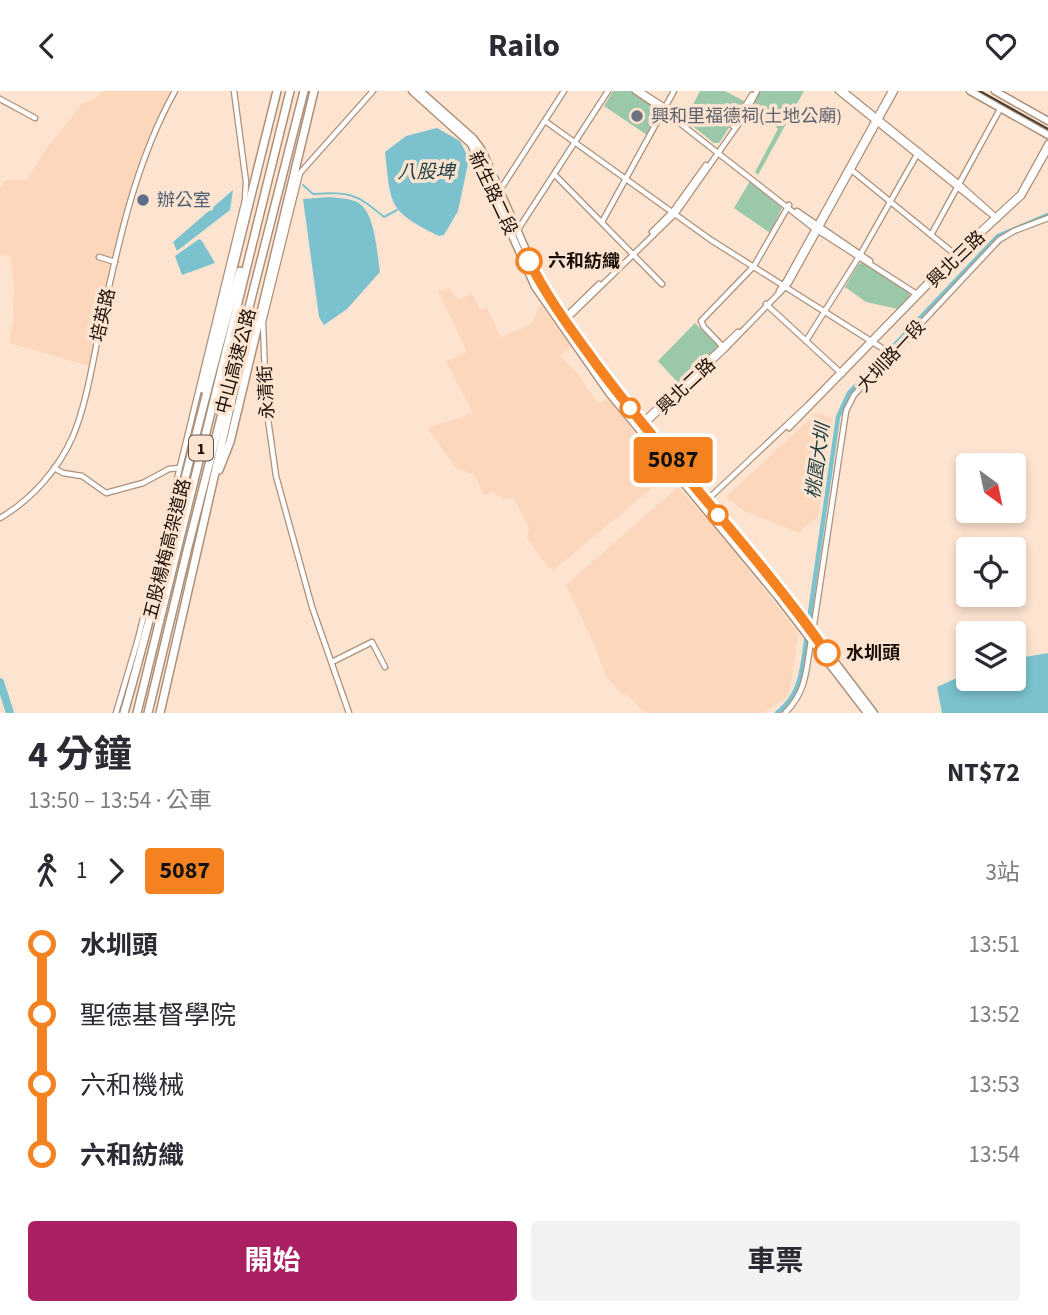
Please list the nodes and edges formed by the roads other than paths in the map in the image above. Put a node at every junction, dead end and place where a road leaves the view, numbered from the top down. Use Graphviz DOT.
graph roads {
  1 [pos="175,91"];
  2 [pos="234,91"];
  3 [pos="277,91"];
  4 [pos="290,91"];
  5 [pos="304,91"];
  6 [pos="314,91"];
  7 [pos="373,91"];
  8 [pos="412,91"];
  9 [pos="420,91"];
  10 [pos="564,91"];
  11 [pos="608,91"];
  12 [pos="635,91"];
  13 [pos="640,91"];
  14 [pos="674,91"];
  15 [pos="755,91"];
  16 [pos="838,91"];
  17 [pos="844,91"];
  18 [pos="893,91"];
  19 [pos="970,91"];
  20 [pos="995,91"];
  21 [pos="0,99"];
  22 [pos="664,109"];
  23 [pos="999,111"];
  24 [pos="35,118"];
  25 [pos="877,120"];
  26 [pos="545,121"];
  27 [pos="1048,121"];
  28 [pos="1048,135"];
  29 [pos="575,142"];
  30 [pos="1048,143"];
  31 [pos="1048,150"];
  32 [pos="718,151"];
  33 [pos="918,153"];
  34 [pos="850,168"];
  35 [pos="555,175"];
  36 [pos="626,178"];
  37 [pos="266,183"];
  38 [pos="957,185"];
  39 [pos="499,191"];
  40 [pos="890,201"];
  41 [pos="788,206"];
  42 [pos="674,212"];
  43 [pos="274,213"];
  44 [pos="996,218"];
  45 [pos="1048,218"];
  46 [pos="601,222"];
  47 [pos="817,229"];
  48 [pos="517,231"];
  49 [pos="931,235"];
  50 [pos="632,254"];
  51 [pos="956,255"];
  52 [pos="859,256"];
  53 [pos="99,257"];
  54 [pos="116,262"];
  55 [pos="754,266"];
  56 [pos="662,285"];
  57 [pos="784,286"];
  58 [pos="918,294"];
  59 [pos="767,305"];
  60 [pos="824,313"];
  61 [pos="563,322"];
  62 [pos="806,341"];
  63 [pos="871,343"];
  64 [pos="724,348"];
  65 [pos="882,348"];
  66 [pos="841,373"];
  67 [pos="641,425"];
  68 [pos="192,446"];
  69 [pos="54,468"];
  70 [pos="179,468"];
  71 [pos="210,494"];
  72 [pos="706,503"];
  73 [pos="0,518"];
  74 [pos="813,632"];
  75 [pos="811,641"];
  76 [pos="332,662"];
  77 [pos="385,667"];
  78 [pos="116,713"];
  79 [pos="124,713"];
  80 [pos="137,713"];
  81 [pos="148,713"];
  82 [pos="160,713"];
  83 [pos="349,713"];
  84 [pos="785,713"];
  85 [pos="867,713"];
  86 [pos="874,713"];
  1 -- 54 [label="street, 培英路"];
  2 -- 70 [label="street"];
  3 -- 68 [label="highway"];
  4 -- 37 [label="highway, 中山高速公路 / 1"];
  5 -- 43 [label="highway, 中山高速公路 / 1"];
  6 -- 71 [label="highway"];
  7 -- 76 [label="street, 永清街"];
  8 -- 61 [label="main road, 新生路二段"];
  9 -- 39 [label="main road, 新生路二段"];
  10 -- 26 [label="street"];
  11 -- 29 [label="street"];
  12 -- 22 [label="street"];
  13 -- 22 [label="street"];
  14 -- 22 [label="street"];
  15 -- 32 [label="street"];
  16 -- 25 [label="street"];
  17 -- 25 [label="street"];
  18 -- 25 [label="street, 興北二路"];
  19 -- 28 [label="main road"];
  20 -- 27 [label="main road"];
  21 -- 24 [label="street"];
  22 -- 32 [label="street"];
  22 -- 36 [label="street"];
  23 -- 38 [label="street"];
  25 -- 33 [label="street"];
  25 -- 34 [label="street, 興北二路"];
  26 -- 29 [label="street"];
  26 -- 39 [label="street"];
  29 -- 35 [label="street"];
  29 -- 36 [label="street"];
  30 -- 44 [label="street"];
  31 -- 44 [label="street, 興北三路"];
  32 -- 41 [label="street"];
  32 -- 42 [label="street"];
  33 -- 38 [label="street"];
  33 -- 40 [label="street"];
  34 -- 40 [label="street"];
  34 -- 47 [label="street, 興北二路"];
  35 -- 46 [label="street"];
  35 -- 48 [label="street"];
  36 -- 42 [label="street"];
  36 -- 46 [label="street"];
  37 -- 68 [label="highway, 五股楊梅高架道路 / 1"];
  37 -- 80 [label="highway, 中山高速公路 / 1"];
  38 -- 44 [label="street"];
  38 -- 49 [label="street"];
  39 -- 48 [label="main road, 新生路二段"];
  40 -- 49 [label="street"];
  40 -- 52 [label="street"];
  41 -- 47 [label="street"];
  41 -- 55 [label="street"];
  42 -- 50 [label="street"];
  42 -- 55 [label="street"];
  43 -- 71 [label="highway, 五股楊梅高架道路 / 1"];
  43 -- 81 [label="highway, 中山高速公路 / 1"];
  44 -- 51 [label="street, 興北三路"];
  45 -- 74 [label="street, 大圳路一段"];
  46 -- 50 [label="street"];
  47 -- 52 [label="street"];
  47 -- 57 [label="street, 興北二路"];
  48 -- 61 [label="main road, 新生路二段"];
  49 -- 51 [label="street"];
  50 -- 56 [label="street"];
  50 -- 61 [label="street"];
  51 -- 58 [label="street, 興北三路"];
  52 -- 58 [label="street"];
  52 -- 60 [label="street"];
  53 -- 54 [label="street"];
  54 -- 69 [label="street, 培英路"];
  55 -- 57 [label="street"];
  55 -- 64 [label="street"];
  57 -- 59 [label="street, 興北二路"];
  57 -- 60 [label="street"];
  58 -- 63 [label="street, 興北三路"];
  59 -- 62 [label="street"];
  59 -- 64 [label="street, 興北二路"];
  60 -- 62 [label="street"];
  60 -- 63 [label="street"];
  61 -- 67 [label="main road, 新生路二段"];
  62 -- 66 [label="street"];
  63 -- 65 [label="street"];
  63 -- 66 [label="street, 興北三路"];
  64 -- 67 [label="street, 興北二路"];
  66 -- 72 [label="street"];
  67 -- 72 [label="main road, 新生路二段"];
  68 -- 79 [label="highway, 五股楊梅高架道路 / 1"];
  69 -- 70 [label="street"];
  69 -- 73 [label="street, 培英路"];
  70 -- 78 [label="street"];
  71 -- 82 [label="highway, 五股楊梅高架道路 / 1"];
  72 -- 74 [label="main road, 新生路二段"];
  72 -- 75 [label="main road, 新生路二段"];
  74 -- 86 [label="main road, 新生路二段"];
  75 -- 84 [label="street"];
  75 -- 85 [label="main road, 新生路二段"];
  76 -- 77 [label="street"];
  76 -- 83 [label="street, 永清街"];
}
